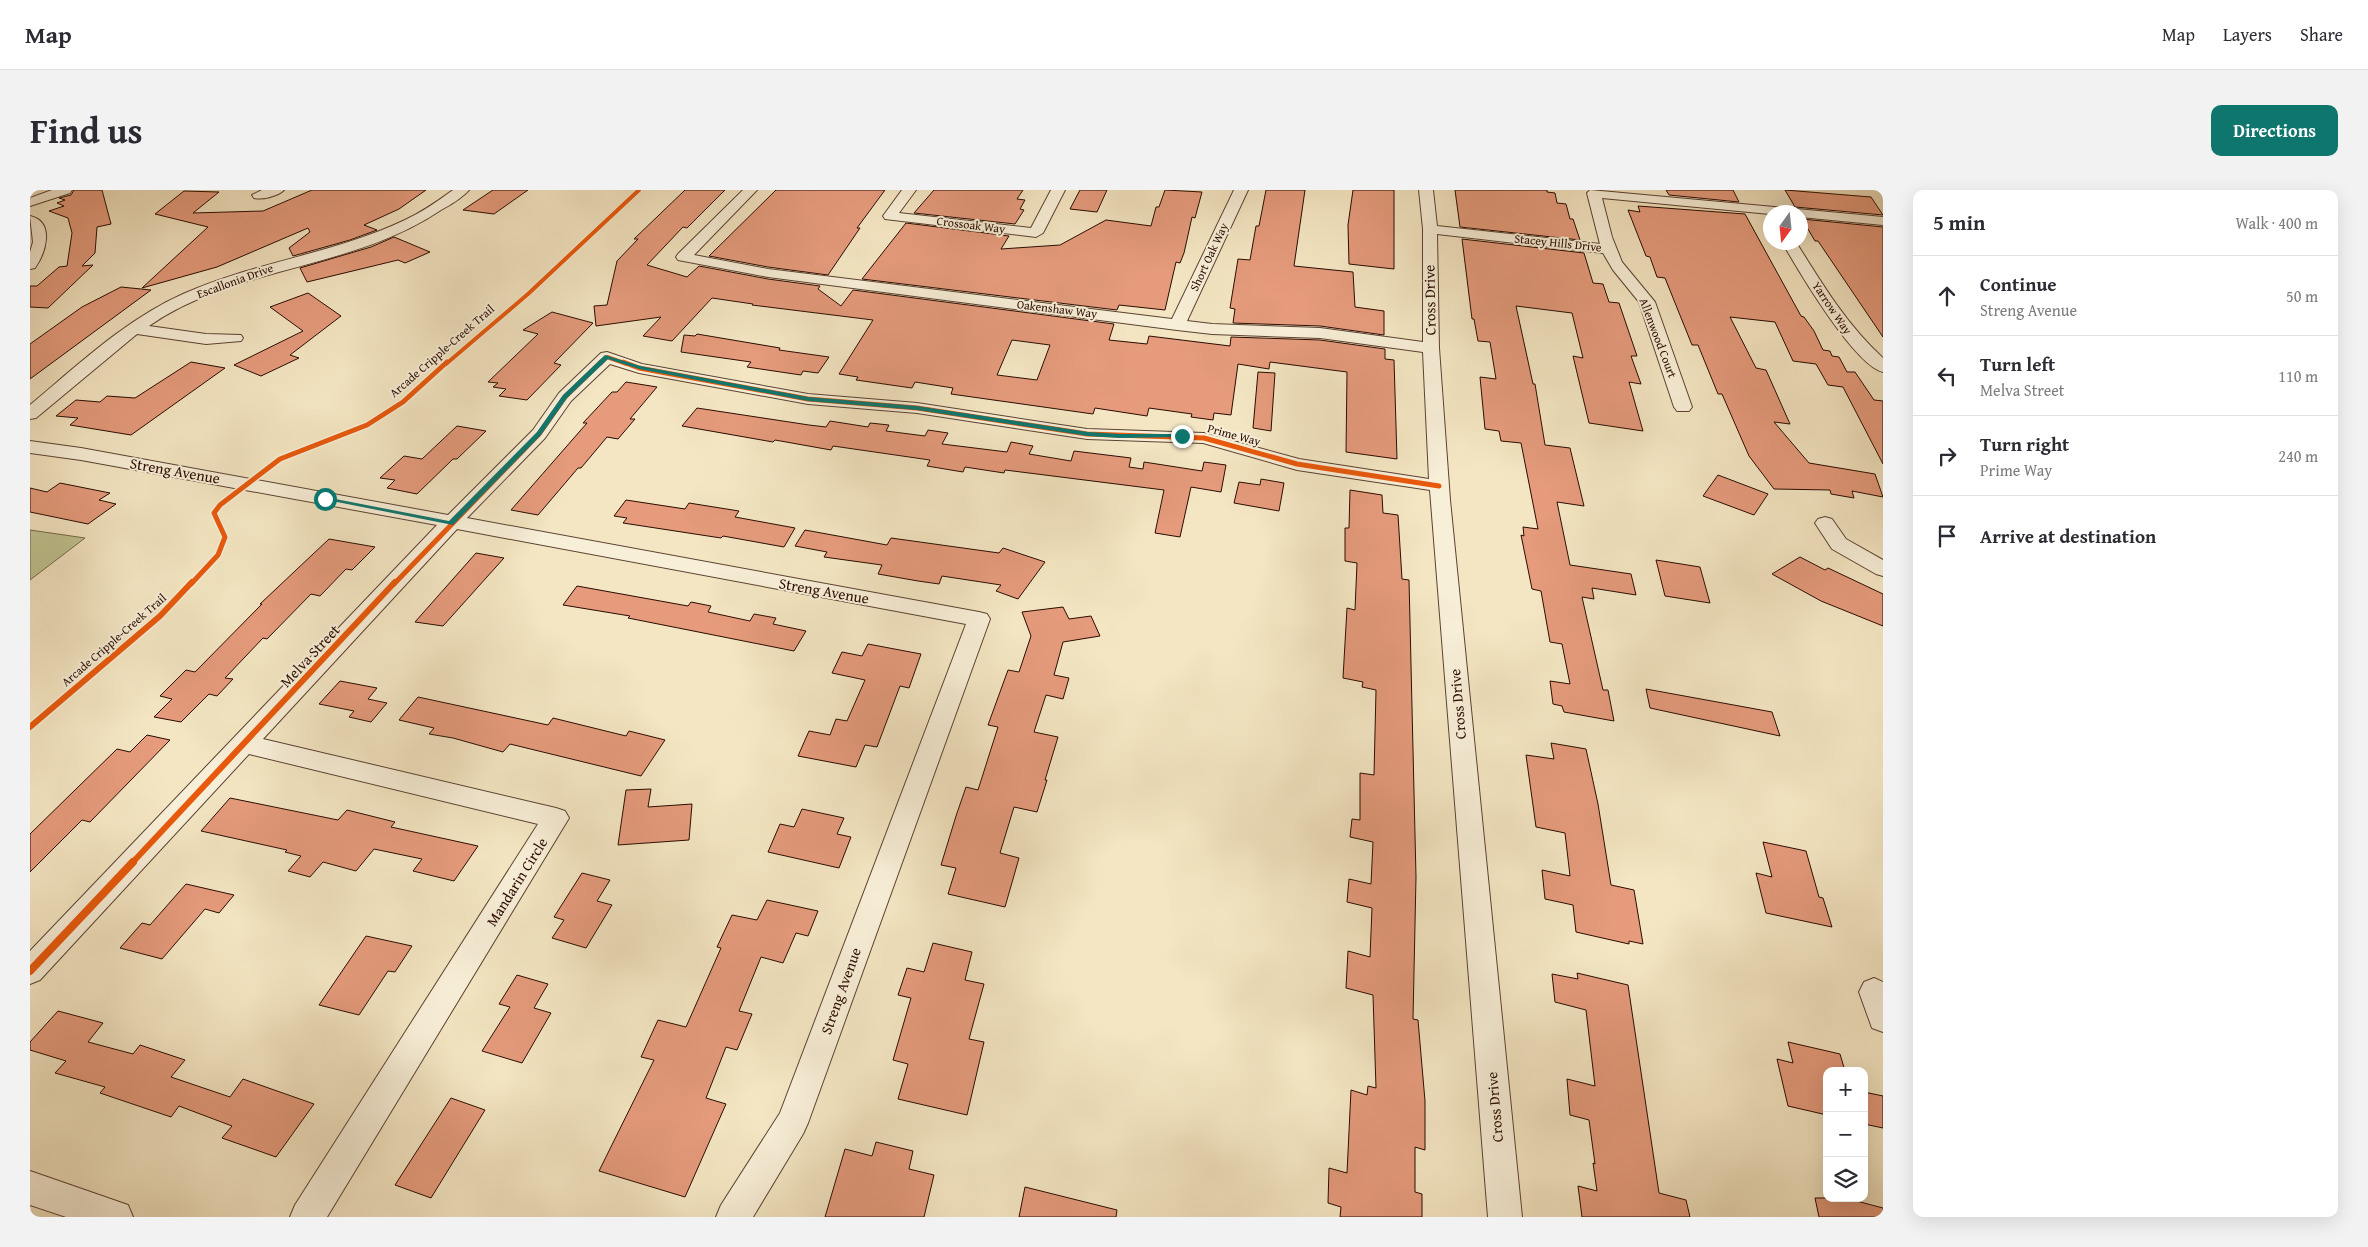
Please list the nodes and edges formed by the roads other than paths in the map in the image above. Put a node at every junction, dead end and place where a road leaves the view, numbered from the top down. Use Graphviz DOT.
graph roads {
  1 [pos="65,190"];
  2 [pos="277,190"];
  3 [pos="462,190"];
  4 [pos="750,190"];
  5 [pos="909,190"];
  6 [pos="1058,190"];
  7 [pos="1241,190"];
  8 [pos="1426,190"];
  9 [pos="259,195"];
  10 [pos="30,202"];
  11 [pos="1763,210"];
  12 [pos="1808,214"];
  13 [pos="30,220"];
  14 [pos="1883,221"];
  15 [pos="1430,229"];
  16 [pos="1610,249"];
  17 [pos="1794,250"];
  18 [pos="30,265"];
  19 [pos="1177,325"];
  20 [pos="136,328"];
  21 [pos="235,338"];
  22 [pos="1431,348"];
  23 [pos="607,357"];
  24 [pos="1883,368"];
  25 [pos="1683,407"];
  26 [pos="30,414"];
  27 [pos="30,447"];
  28 [pos="1439,486"];
  29 [pos="451,523"];
  30 [pos="1825,524"];
  31 [pos="1883,569"];
  32 [pos="244,744"];
  33 [pos="30,971"];
  34 [pos="30,1188"];
  35 [pos="116,1217"];
  36 [pos="307,1217"];
  37 [pos="733,1217"];
  38 [pos="1505,1217"];
  1 -- 10 [label="street"];
  2 -- 9 [label="street"];
  3 -- 20 [label="street, Escallonia Drive"];
  4 -- 19 [label="street, Oakenshaw Way"];
  5 -- 6 [label="street, Crossoak Way"];
  7 -- 19 [label="street, Short Oak Way"];
  8 -- 15 [label="street, Cross Drive"];
  11 -- 16 [label="street, Stacey Hills Drive"];
  12 -- 14 [label="street"];
  13 -- 18 [label="street"];
  15 -- 16 [label="street, Stacey Hills Drive"];
  15 -- 22 [label="street, Cross Drive"];
  16 -- 25 [label="street, Allenwood Court"];
  17 -- 24 [label="street, Yarrow Way"];
  19 -- 22 [label="street, Oakenshaw Way"];
  20 -- 21 [label="street"];
  20 -- 26 [label="street, Escallonia Drive"];
  22 -- 28 [label="street, Cross Drive"];
  23 -- 28 [label="street, Prime Way"];
  23 -- 29 [label="street, Melva Street"];
  27 -- 29 [label="street, Streng Avenue"];
  28 -- 38 [label="street, Cross Drive"];
  29 -- 32 [label="street, Melva Street"];
  29 -- 37 [label="street, Streng Avenue"];
  30 -- 31 [label="street"];
  32 -- 33 [label="street, Melva Street"];
  32 -- 36 [label="street, Mandarin Circle"];
  34 -- 35 [label="street"];
}
